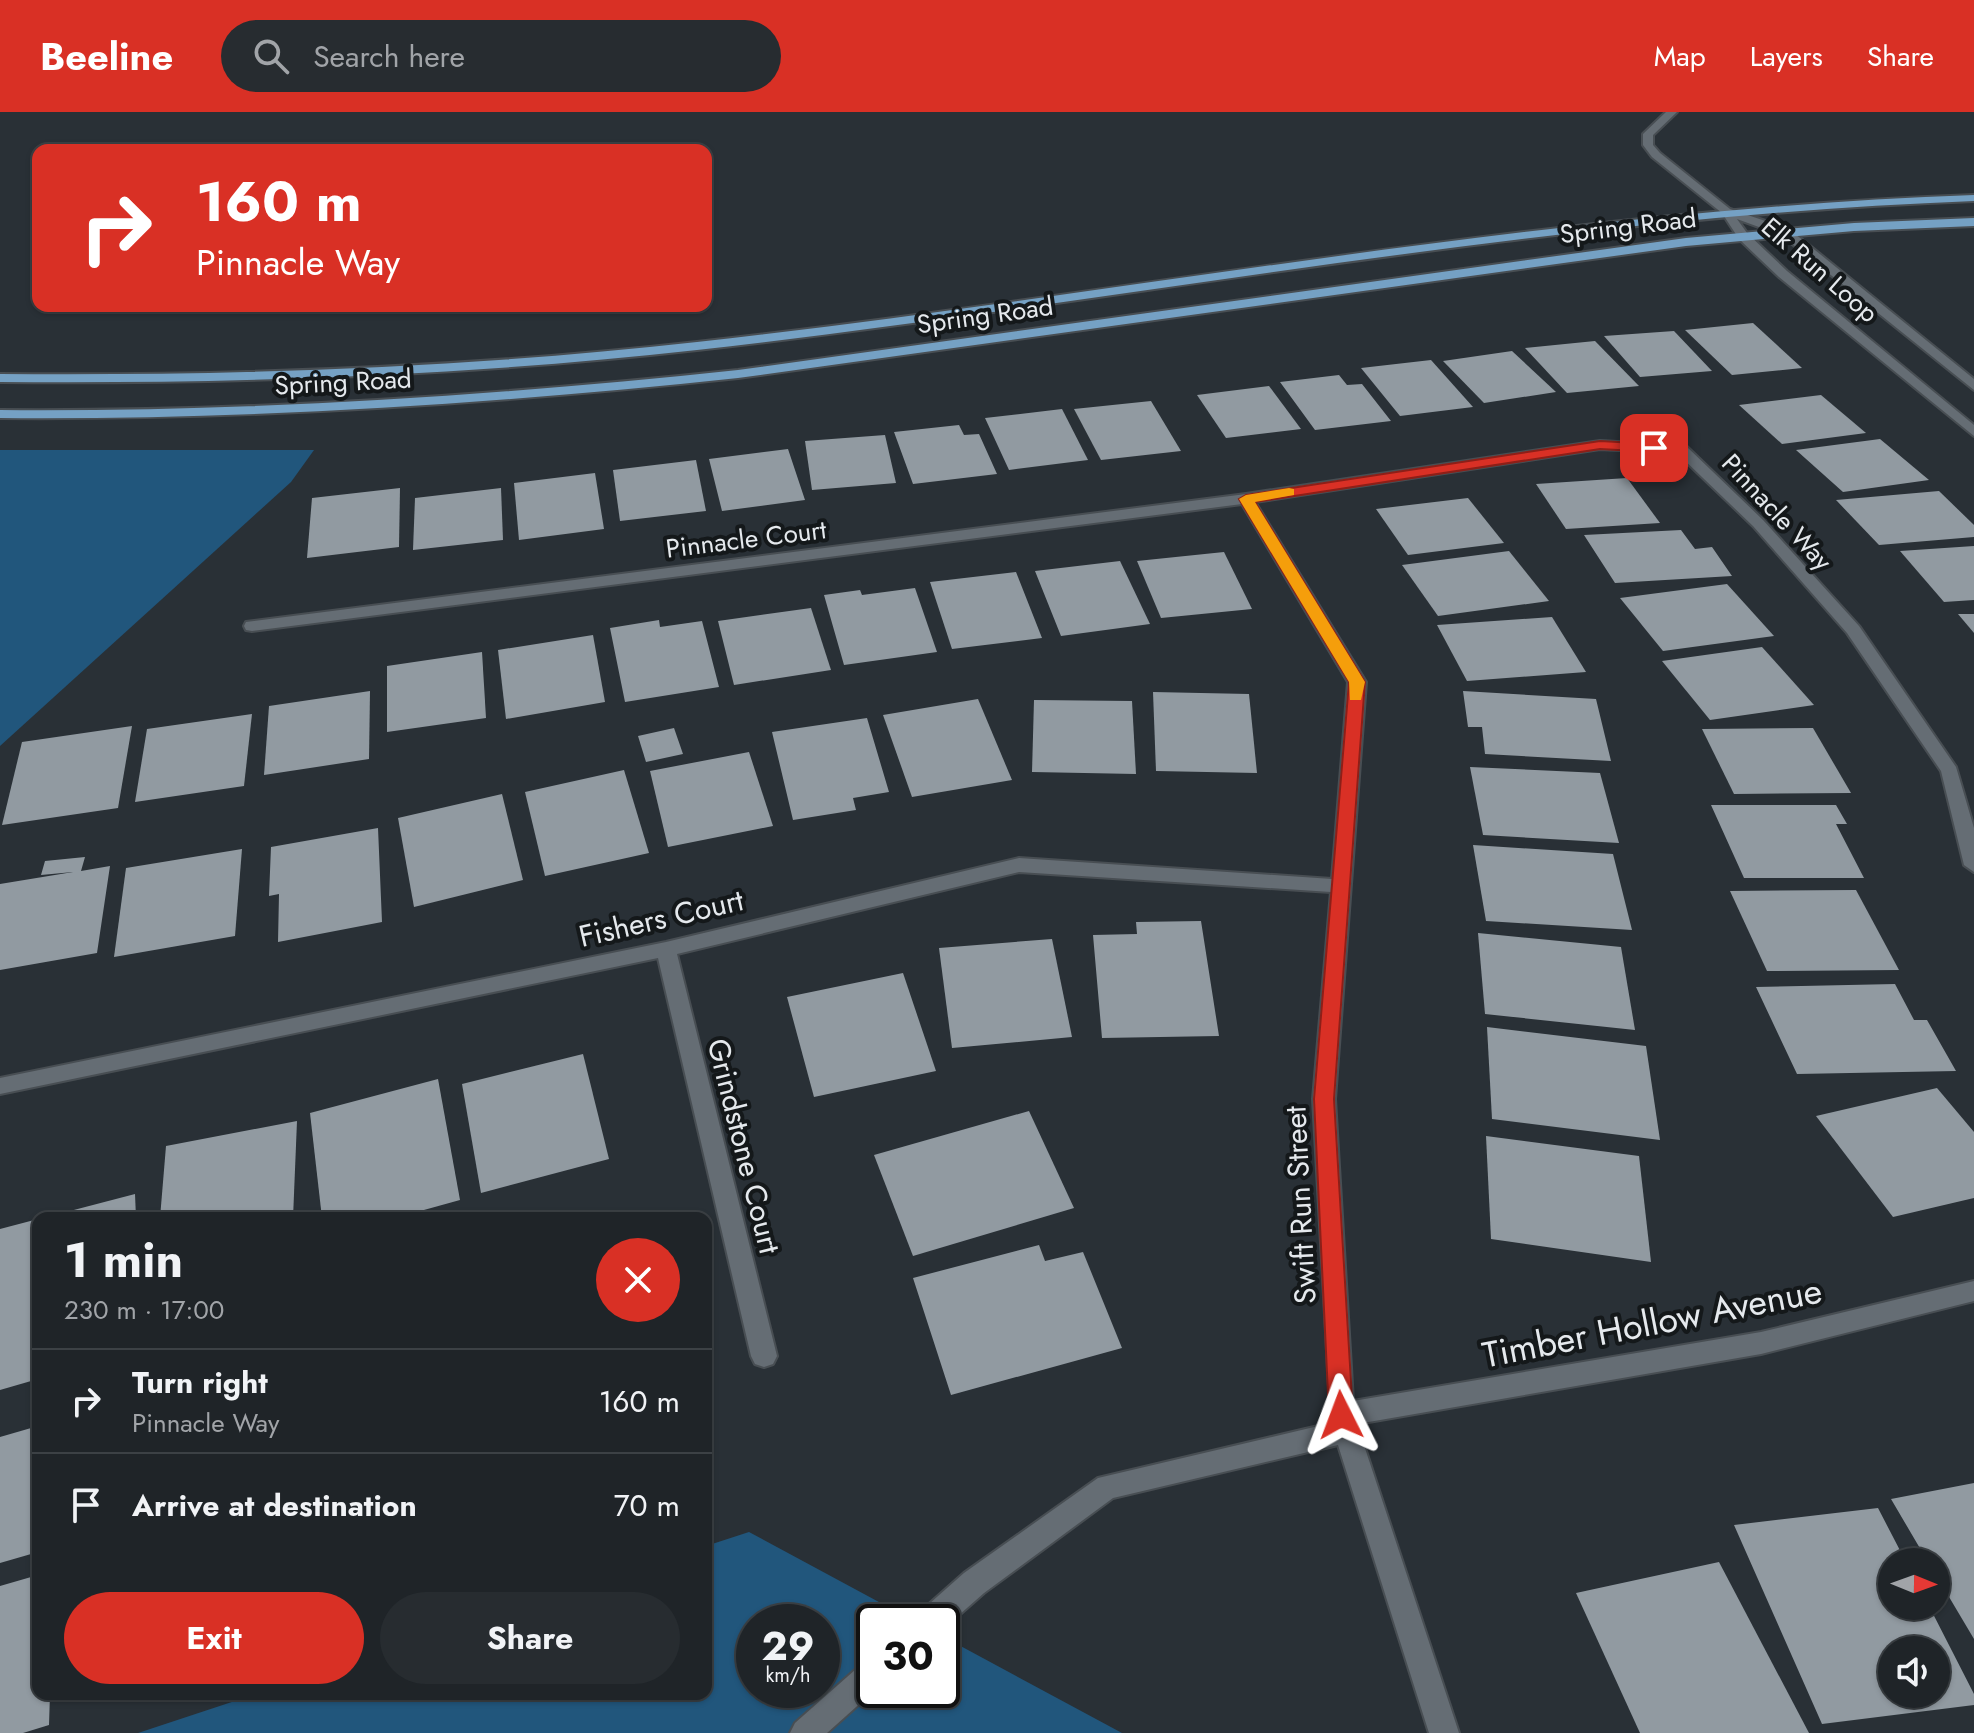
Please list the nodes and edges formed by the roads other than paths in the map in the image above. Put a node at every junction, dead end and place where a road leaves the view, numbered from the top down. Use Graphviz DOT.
graph roads {
  1 [pos="1672,112"];
  2 [pos="1974,198"];
  3 [pos="1726,211"];
  4 [pos="1974,222"];
  5 [pos="1785,232"];
  6 [pos="1743,236"];
  7 [pos="0,378"];
  8 [pos="1974,386"];
  9 [pos="0,414"];
  10 [pos="1974,432"];
  11 [pos="1246,499"];
  12 [pos="252,626"];
  13 [pos="1974,865"];
  14 [pos="1340,886"];
  15 [pos="666,949"];
  16 [pos="0,1086"];
  17 [pos="1974,1291"];
  18 [pos="764,1356"];
  19 [pos="1344,1423"];
  20 [pos="950,1604"];
  21 [pos="856,1688"];
  22 [pos="805,1733"];
  23 [pos="1444,1733"];
  1 -- 3 [label="street"];
  2 -- 3 [label="main road, Spring Road"];
  3 -- 5 [label="street, Elk Run Loop"];
  3 -- 6 [label="street, Elk Run Loop"];
  3 -- 7 [label="main road, Spring Road"];
  4 -- 5 [label="main road, Spring Road"];
  5 -- 6 [label="main road, Spring Road"];
  5 -- 8 [label="street, Elk Run Loop"];
  6 -- 9 [label="main road, Spring Road"];
  6 -- 10 [label="street, Elk Run Loop"];
  11 -- 12 [label="street, Pinnacle Court"];
  11 -- 13 [label="street, Pinnacle Way"];
  11 -- 14 [label="street, Swift Run Street"];
  14 -- 15 [label="street, Fishers Court"];
  14 -- 19 [label="street, Swift Run Street"];
  15 -- 16 [label="street, Fishers Court"];
  15 -- 18 [label="street, Grindstone Court"];
  17 -- 19 [label="street, Timber Hollow Avenue"];
  19 -- 20 [label="street, Timber Hollow Avenue"];
  19 -- 23 [label="street, Swift Run Street"];
  21 -- 22 [label="street"];
}
